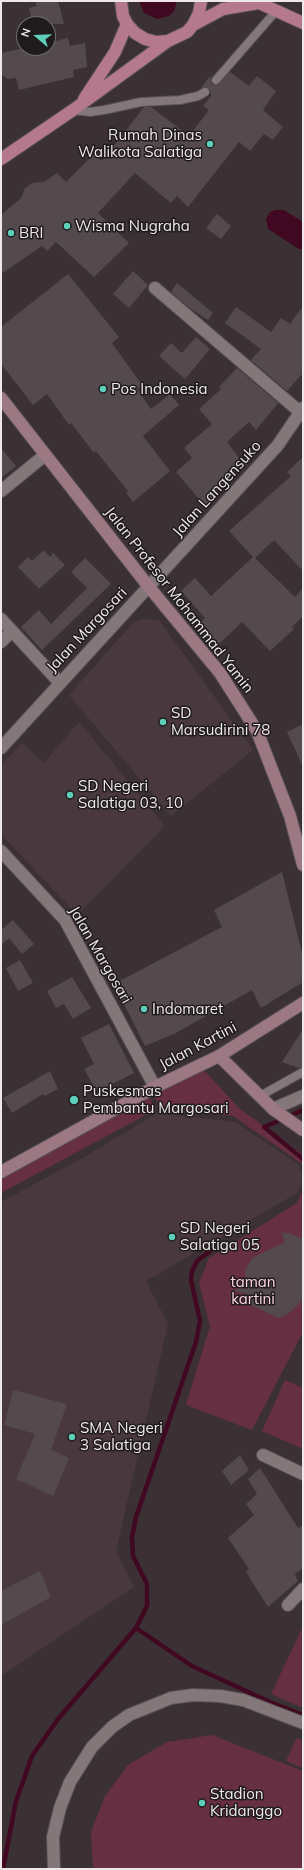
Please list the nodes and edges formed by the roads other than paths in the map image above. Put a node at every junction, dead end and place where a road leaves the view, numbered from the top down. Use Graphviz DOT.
graph roads {
  1 [pos="121,1"];
  2 [pos="200,1"];
  3 [pos="256,2"];
  4 [pos="276,10"];
  5 [pos="303,23"];
  6 [pos="127,24"];
  7 [pos="193,25"];
  8 [pos="168,41"];
  9 [pos="216,80"];
  10 [pos="206,92"];
  11 [pos="77,107"];
  12 [pos="1,160"];
  13 [pos="155,288"];
  14 [pos="1,398"];
  15 [pos="302,410"];
  16 [pos="45,455"];
  17 [pos="1,491"];
  18 [pos="149,587"];
  19 [pos="1,619"];
  20 [pos="12,631"];
  21 [pos="1,642"];
  22 [pos="60,683"];
  23 [pos="1,748"];
  24 [pos="1,850"];
  25 [pos="303,865"];
  26 [pos="303,1003"];
  27 [pos="219,1056"];
  28 [pos="303,1072"];
  29 [pos="155,1087"];
  30 [pos="260,1096"];
  31 [pos="303,1096"];
  32 [pos="274,1109"];
  33 [pos="301,1129"];
  34 [pos="1,1172"];
  35 [pos="263,1455"];
  36 [pos="303,1474"];
  37 [pos="303,1589"];
  38 [pos="288,1605"];
  39 [pos="303,1723"];
  40 [pos="54,1869"];
  1 -- 6 [label="main road"];
  2 -- 7 [label="main road"];
  3 -- 4 [label="main road"];
  3 -- 7 [label="main road"];
  4 -- 5 [label="main road"];
  4 -- 9 [label="lane"];
  6 -- 8 [label="main road"];
  6 -- 11 [label="main road"];
  7 -- 8 [label="main road"];
  8 -- 11 [label="main road"];
  10 -- 11 [label="lane"];
  11 -- 12 [label="main road"];
  13 -- 15 [label="street"];
  14 -- 16 [label="main road, Jalan Profesor Mohammad Yamin"];
  15 -- 18 [label="street, Jalan Langensuko"];
  16 -- 17 [label="street"];
  16 -- 18 [label="main road, Jalan Profesor Mohammad Yamin"];
  18 -- 22 [label="street, Jalan Margosari"];
  18 -- 25 [label="main road, Jalan Profesor Mohammad Yamin"];
  19 -- 20 [label="street"];
  20 -- 21 [label="street"];
  20 -- 22 [label="street"];
  22 -- 23 [label="street, Jalan Margosari"];
  24 -- 29 [label="street, Jalan Margosari"];
  26 -- 27 [label="main road, Jalan Kartini"];
  27 -- 29 [label="main road, Jalan Kartini"];
  27 -- 30 [label="main road"];
  28 -- 30 [label="lane"];
  29 -- 34 [label="main road, Jalan Kartini"];
  30 -- 32 [label="main road"];
  31 -- 32 [label="street"];
  32 -- 33 [label="main road"];
  35 -- 36 [label="street"];
  37 -- 38 [label="street"];
  39 -- 40 [label="street"];
}
